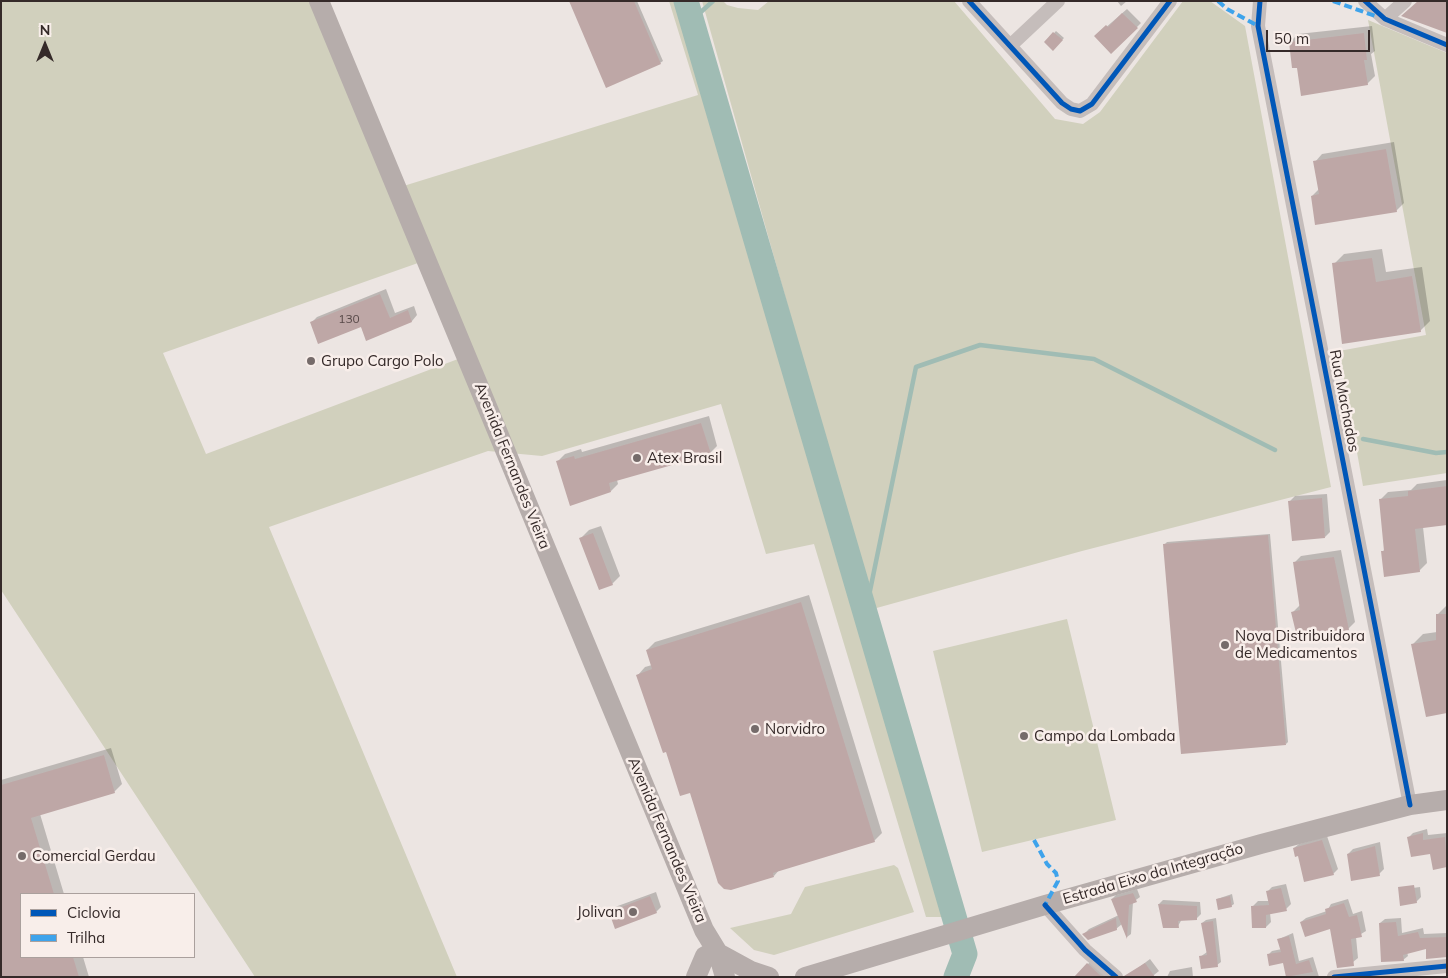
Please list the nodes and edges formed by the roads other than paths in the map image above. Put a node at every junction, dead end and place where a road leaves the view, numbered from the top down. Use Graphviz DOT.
graph roads {
  1 [pos="319,1"];
  2 [pos="970,1"];
  3 [pos="1058,1"];
  4 [pos="1170,1"];
  5 [pos="1260,1"];
  6 [pos="1365,1"];
  7 [pos="1405,1"];
  8 [pos="1385,19"];
  9 [pos="1010,46"];
  10 [pos="1447,46"];
  11 [pos="1447,800"];
  12 [pos="1410,805"];
  13 [pos="1045,905"];
  14 [pos="711,955"];
  15 [pos="1447,966"];
  16 [pos="696,977"];
  17 [pos="711,977"];
  18 [pos="725,977"];
  19 [pos="769,977"];
  20 [pos="805,977"];
  21 [pos="1116,977"];
  22 [pos="1334,977"];
  1 -- 14 [label="main road, Avenida Fernandes Vieira"];
  2 -- 9 [label="street"];
  3 -- 9 [label="street"];
  4 -- 9 [label="street"];
  5 -- 12 [label="street, Rua Machados"];
  6 -- 8 [label="street"];
  7 -- 8 [label="street"];
  8 -- 10 [label="street"];
  11 -- 12 [label="main road, Estrada Eixo da Integração"];
  12 -- 13 [label="main road, Estrada Eixo da Integração"];
  13 -- 20 [label="main road, Estrada Eixo da Integração"];
  13 -- 21 [label="street"];
  14 -- 16 [label="main road"];
  14 -- 17 [label="main road, Avenida Fernandes Vieira"];
  14 -- 18 [label="main road, Avenida Fernandes Vieira"];
  14 -- 19 [label="main road"];
  15 -- 22 [label="street"];
}
